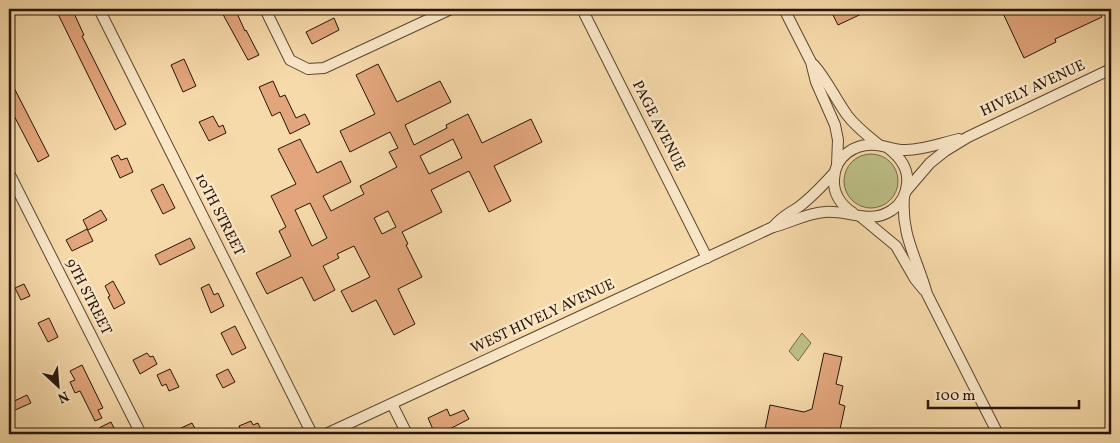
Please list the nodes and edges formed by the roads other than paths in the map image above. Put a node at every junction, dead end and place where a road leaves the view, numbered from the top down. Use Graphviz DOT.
graph roads {
  1 [pos="99,9"];
  2 [pos="265,9"];
  3 [pos="451,9"];
  4 [pos="582,9"];
  5 [pos="784,9"];
  6 [pos="811,62"];
  7 [pos="1111,69"];
  8 [pos="968,137"];
  9 [pos="884,147"];
  10 [pos="836,169"];
  11 [pos="9,173"];
  12 [pos="905,194"];
  13 [pos="857,215"];
  14 [pos="772,227"];
  15 [pos="707,258"];
  16 [pos="927,294"];
  17 [pos="392,404"];
  18 [pos="141,434"];
  19 [pos="312,434"];
  20 [pos="326,434"];
  21 [pos="407,434"];
  22 [pos="998,434"];
  1 -- 19 [label="street, 10TH STREET"];
  2 -- 3 [label="street"];
  4 -- 15 [label="street, PAGE AVENUE"];
  5 -- 6 [label="street"];
  6 -- 9 [label="street"];
  6 -- 10 [label="street"];
  7 -- 8 [label="street, HIVELY AVENUE"];
  8 -- 9 [label="street, HIVELY AVENUE"];
  8 -- 12 [label="street, HIVELY AVENUE"];
  9 -- 10 [label="street, HIVELY AVENUE"];
  9 -- 12 [label="street"];
  10 -- 13 [label="street"];
  10 -- 14 [label="street, HIVELY AVENUE"];
  11 -- 18 [label="street, 9TH STREET"];
  12 -- 13 [label="street, HIVELY AVENUE"];
  12 -- 16 [label="street"];
  13 -- 14 [label="street, HIVELY AVENUE"];
  13 -- 16 [label="street"];
  14 -- 15 [label="street, WEST HIVELY AVENUE"];
  15 -- 17 [label="street, WEST HIVELY AVENUE"];
  16 -- 22 [label="street"];
  17 -- 20 [label="street, WEST HIVELY AVENUE"];
  17 -- 21 [label="street"];
}
